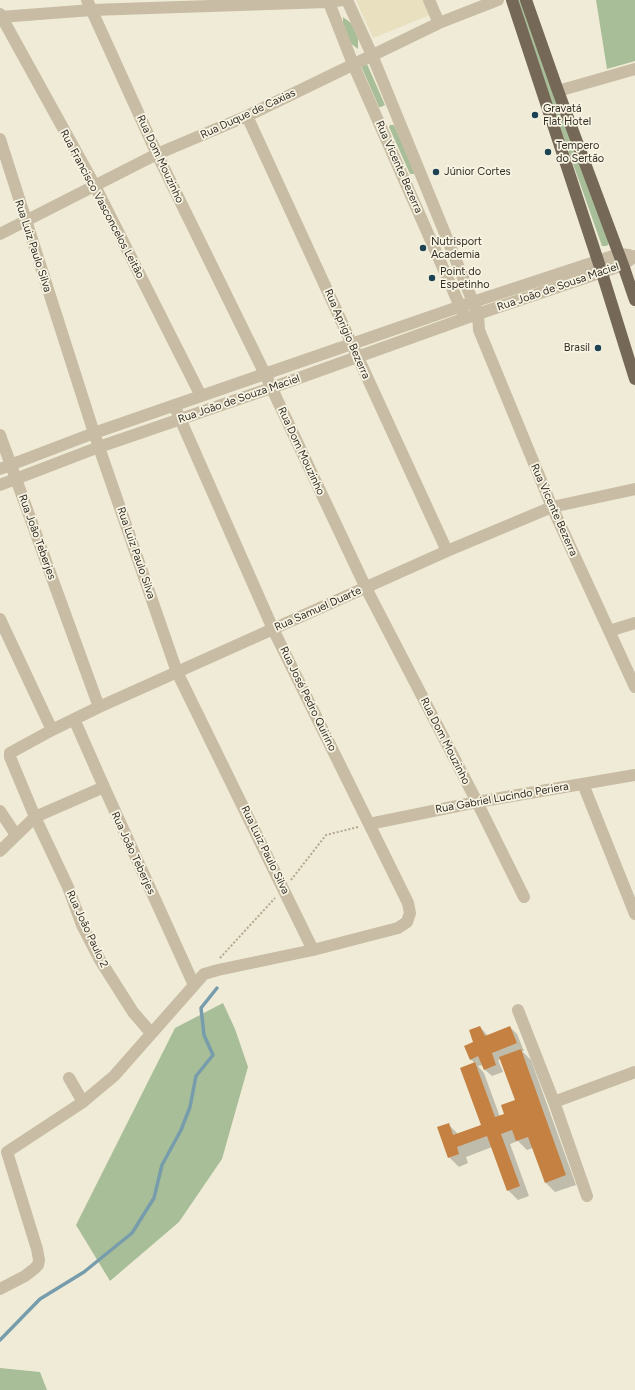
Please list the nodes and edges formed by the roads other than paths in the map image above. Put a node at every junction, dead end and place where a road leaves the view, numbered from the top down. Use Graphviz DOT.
graph roads {
  1 [pos="342,0"];
  2 [pos="347,0"];
  3 [pos="428,0"];
  4 [pos="498,0"];
  5 [pos="512,0"];
  6 [pos="328,1"];
  7 [pos="528,1"];
  8 [pos="90,5"];
  9 [pos="0,16"];
  10 [pos="439,23"];
  11 [pos="372,55"];
  12 [pos="353,64"];
  13 [pos="635,69"];
  14 [pos="558,91"];
  15 [pos="247,116"];
  16 [pos="0,140"];
  17 [pos="157,154"];
  18 [pos="94,186"];
  19 [pos="25,222"];
  20 [pos="0,234"];
  21 [pos="635,255"];
  22 [pos="621,260"];
  23 [pos="598,261"];
  24 [pos="602,272"];
  25 [pos="635,300"];
  26 [pos="473,302"];
  27 [pos="461,306"];
  28 [pos="478,314"];
  29 [pos="466,318"];
  30 [pos="479,330"];
  31 [pos="352,344"];
  32 [pos="357,357"];
  33 [pos="265,374"];
  34 [pos="635,379"];
  35 [pos="271,388"];
  36 [pos="201,396"];
  37 [pos="174,405"];
  38 [pos="180,419"];
  39 [pos="94,433"];
  40 [pos="0,435"];
  41 [pos="99,447"];
  42 [pos="5,467"];
  43 [pos="16,478"];
  44 [pos="0,485"];
  45 [pos="635,489"];
  46 [pos="552,507"];
  47 [pos="447,551"];
  48 [pos="366,588"];
  49 [pos="0,619"];
  50 [pos="635,623"];
  51 [pos="273,629"];
  52 [pos="609,631"];
  53 [pos="177,672"];
  54 [pos="635,687"];
  55 [pos="99,707"];
  56 [pos="74,719"];
  57 [pos="52,730"];
  58 [pos="10,753"];
  59 [pos="635,775"];
  60 [pos="583,784"];
  61 [pos="104,787"];
  62 [pos="477,802"];
  63 [pos="0,811"];
  64 [pos="35,817"];
  65 [pos="369,824"];
  66 [pos="16,835"];
  67 [pos="0,851"];
  68 [pos="524,897"];
  69 [pos="635,914"];
  70 [pos="313,950"];
  71 [pos="194,985"];
  72 [pos="518,1010"];
  73 [pos="151,1033"];
  74 [pos="635,1072"];
  75 [pos="69,1078"];
  76 [pos="83,1102"];
  77 [pos="554,1102"];
  78 [pos="3,1153"];
  79 [pos="588,1196"];
  80 [pos="0,1288"];
  1 -- 6 [label="street"];
  2 -- 11 [label="street, Rua Vicente Bezerra"];
  3 -- 10 [label="street"];
  4 -- 10 [label="street, Rua Duque de Caxias"];
  5 -- 23 [label="main road"];
  6 -- 8 [label="street"];
  6 -- 12 [label="street, Rua Vicente Bezerra"];
  7 -- 14 [label="main road"];
  8 -- 9 [label="street"];
  8 -- 17 [label="street, Rua Dom Mouzinho"];
  9 -- 18 [label="street, Rua Francisco Vasconcelos Leitâo"];
  10 -- 11 [label="street, Rua Duque de Caxias"];
  11 -- 12 [label="street, Rua Duque de Caxias"];
  11 -- 26 [label="street, Rua Vicente Bezerra"];
  12 -- 15 [label="street, Rua Duque de Caxias"];
  12 -- 27 [label="street, Rua Vicente Bezerra"];
  13 -- 14 [label="street"];
  14 -- 22 [label="main road"];
  15 -- 17 [label="street, Rua Duque de Caxias"];
  15 -- 31 [label="street, Rua Aprigio Bezerra"];
  16 -- 19 [label="street, Rua Luiz Paulo Silva"];
  17 -- 18 [label="street, Rua Duque de Caxias"];
  17 -- 33 [label="street, Rua Dom Mouzinho"];
  18 -- 19 [label="street, Rua Duque de Caxias"];
  18 -- 36 [label="street, Rua Francisco Vasconcelos Leitâo"];
  19 -- 20 [label="street, Rua Duque de Caxias"];
  19 -- 39 [label="street, Rua Luiz Paulo Silva"];
  21 -- 22 [label="street, Rua João de Sousa Maciel"];
  22 -- 23 [label="street, Rua João de Sousa Maciel"];
  22 -- 24 [label="street, Rua João de Sousa Maciel"];
  22 -- 25 [label="main road"];
  23 -- 24 [label="main road"];
  23 -- 26 [label="street, Rua João de Sousa Maciel"];
  24 -- 28 [label="street, Rua João de Sousa Maciel"];
  24 -- 34 [label="main road"];
  26 -- 27 [label="street, Rua João de Souza Maciel"];
  26 -- 28 [label="street, Rua Vicente Bezerra"];
  27 -- 29 [label="street, Rua Vicente Bezerra"];
  27 -- 31 [label="street, Rua João de Souza Maciel"];
  28 -- 29 [label="street, Rua João de Souza Maciel"];
  28 -- 30 [label="street, Rua Vicente Bezerra"];
  29 -- 30 [label="street, Rua Vicente Bezerra"];
  29 -- 32 [label="street, Rua João de Souza Maciel"];
  30 -- 46 [label="street, Rua Vicente Bezerra"];
  31 -- 32 [label="street, Rua Aprigio Bezerra"];
  31 -- 33 [label="street, Rua João de Souza Maciel"];
  32 -- 35 [label="street, Rua João de Souza Maciel"];
  32 -- 47 [label="street, Rua Aprigio Bezerra"];
  33 -- 35 [label="street, Rua Dom Mouzinho"];
  33 -- 36 [label="street, Rua João de Souza Maciel"];
  35 -- 38 [label="street, Rua João de Souza Maciel"];
  35 -- 48 [label="street, Rua Dom Mouzinho"];
  36 -- 37 [label="street, Rua João de Souza Maciel"];
  37 -- 38 [label="street, Rua José Pedro Quirino"];
  37 -- 39 [label="street, Rua João de Souza Maciel"];
  38 -- 41 [label="street, Rua João de Souza Maciel"];
  38 -- 51 [label="street, Rua José Pedro Quirino"];
  39 -- 41 [label="street, Rua Luiz Paulo Silva"];
  39 -- 42 [label="street, Rua João de Souza Maciel"];
  40 -- 42 [label="street, Rua João Teberjes"];
  41 -- 43 [label="street, Rua João de Souza Maciel"];
  41 -- 53 [label="street, Rua Luiz Paulo Silva"];
  42 -- 43 [label="street, Rua João Teberjes"];
  43 -- 44 [label="street, Rua João de Souza Maciel"];
  43 -- 55 [label="street, Rua João Teberjes"];
  45 -- 46 [label="street, Rua Samuel Duarte"];
  46 -- 47 [label="street, Rua Samuel Duarte"];
  46 -- 52 [label="street, Rua Vicente Bezerra"];
  47 -- 48 [label="street, Rua Samuel Duarte"];
  48 -- 51 [label="street, Rua Samuel Duarte"];
  48 -- 62 [label="street, Rua Dom Mouzinho"];
  49 -- 57 [label="street"];
  50 -- 52 [label="street"];
  51 -- 53 [label="street, Rua Samuel Duarte"];
  51 -- 65 [label="street, Rua José Pedro Quirino"];
  52 -- 54 [label="street, Rua Vicente Bezerra"];
  53 -- 55 [label="street, Rua Samuel Duarte"];
  53 -- 70 [label="street, Rua Luiz Paulo Silva"];
  55 -- 56 [label="street, Rua Samuel Duarte"];
  56 -- 57 [label="street, Rua Samuel Duarte"];
  56 -- 61 [label="street, Rua João Teberjes"];
  57 -- 58 [label="street, Rua Samuel Duarte"];
  58 -- 64 [label="street, Rua João Paulo 2"];
  59 -- 60 [label="street, Rua Gabriel Lucindo Periera"];
  60 -- 62 [label="street, Rua Gabriel Lucindo Periera"];
  60 -- 69 [label="street"];
  61 -- 64 [label="street"];
  61 -- 71 [label="street, Rua João Teberjes"];
  62 -- 65 [label="street, Rua Gabriel Lucindo Periera"];
  62 -- 68 [label="street, Rua Dom Mouzinho"];
  63 -- 66 [label="street"];
  64 -- 66 [label="street"];
  64 -- 73 [label="street, Rua João Paulo 2"];
  65 -- 70 [label="street, Rua José Pedro Quirino"];
  66 -- 67 [label="street"];
  70 -- 71 [label="street"];
  71 -- 73 [label="street"];
  72 -- 77 [label="street"];
  73 -- 76 [label="street"];
  74 -- 77 [label="street"];
  75 -- 76 [label="street"];
  76 -- 78 [label="street"];
  77 -- 79 [label="street"];
  78 -- 80 [label="street"];
}
